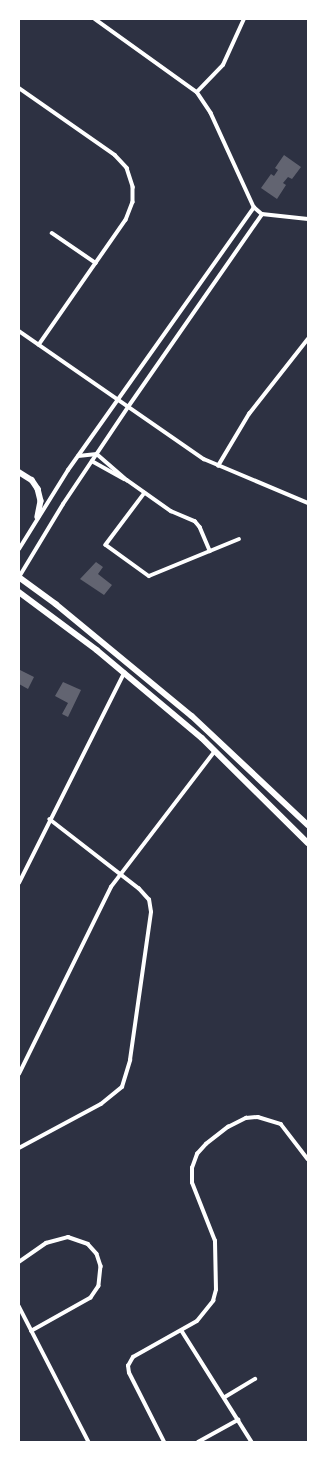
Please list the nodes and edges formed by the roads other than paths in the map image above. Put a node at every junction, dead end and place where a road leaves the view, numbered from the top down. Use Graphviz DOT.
graph roads {
  1 [pos="95,19"];
  2 [pos="244,19"];
  3 [pos="19,88"];
  4 [pos="197,92"];
  5 [pos="254,207"];
  6 [pos="262,214"];
  7 [pos="308,219"];
  8 [pos="52,233"];
  9 [pos="96,263"];
  10 [pos="19,331"];
  11 [pos="308,338"];
  12 [pos="39,345"];
  13 [pos="118,401"];
  14 [pos="128,407"];
  15 [pos="97,454"];
  16 [pos="78,456"];
  17 [pos="92,461"];
  18 [pos="218,466"];
  19 [pos="19,472"];
  20 [pos="127,480"];
  21 [pos="145,493"];
  22 [pos="308,503"];
  23 [pos="38,517"];
  24 [pos="239,539"];
  25 [pos="19,549"];
  26 [pos="210,551"];
  27 [pos="19,577"];
  28 [pos="19,592"];
  29 [pos="124,673"];
  30 [pos="215,751"];
  31 [pos="50,820"];
  32 [pos="308,825"];
  33 [pos="308,842"];
  34 [pos="120,874"];
  35 [pos="19,883"];
  36 [pos="19,1074"];
  37 [pos="19,1148"];
  38 [pos="308,1159"];
  39 [pos="19,1262"];
  40 [pos="19,1306"];
  41 [pos="32,1330"];
  42 [pos="182,1331"];
  43 [pos="255,1379"];
  44 [pos="225,1397"];
  45 [pos="238,1420"];
  46 [pos="88,1442"];
  47 [pos="164,1442"];
  48 [pos="198,1442"];
  49 [pos="252,1442"];
  1 -- 4 [label="street"];
  2 -- 4 [label="street"];
  3 -- 9 [label="street"];
  4 -- 5 [label="street"];
  5 -- 6 [label="street"];
  5 -- 13 [label="street"];
  6 -- 7 [label="street"];
  6 -- 14 [label="street"];
  8 -- 9 [label="street"];
  9 -- 12 [label="street"];
  10 -- 12 [label="street"];
  11 -- 18 [label="street"];
  12 -- 13 [label="street"];
  13 -- 14 [label="street"];
  13 -- 16 [label="street"];
  14 -- 15 [label="street"];
  14 -- 18 [label="street"];
  15 -- 16 [label="street"];
  15 -- 17 [label="street"];
  15 -- 20 [label="street"];
  16 -- 23 [label="street"];
  17 -- 20 [label="street"];
  17 -- 27 [label="street"];
  18 -- 22 [label="street"];
  19 -- 23 [label="highway"];
  20 -- 21 [label="street"];
  21 -- 26 [label="street"];
  21 -- 26 [label="street"];
  23 -- 25 [label="street"];
  24 -- 26 [label="street"];
  27 -- 32 [label="highway"];
  28 -- 29 [label="highway"];
  29 -- 30 [label="highway"];
  29 -- 31 [label="street"];
  30 -- 33 [label="highway"];
  30 -- 34 [label="street"];
  31 -- 34 [label="street"];
  31 -- 35 [label="street"];
  34 -- 36 [label="street"];
  34 -- 37 [label="street"];
  38 -- 42 [label="street"];
  39 -- 41 [label="street"];
  40 -- 41 [label="street"];
  41 -- 46 [label="street"];
  42 -- 44 [label="street"];
  42 -- 47 [label="street"];
  43 -- 44 [label="street"];
  44 -- 45 [label="street"];
  45 -- 48 [label="street"];
  45 -- 49 [label="street"];
}
